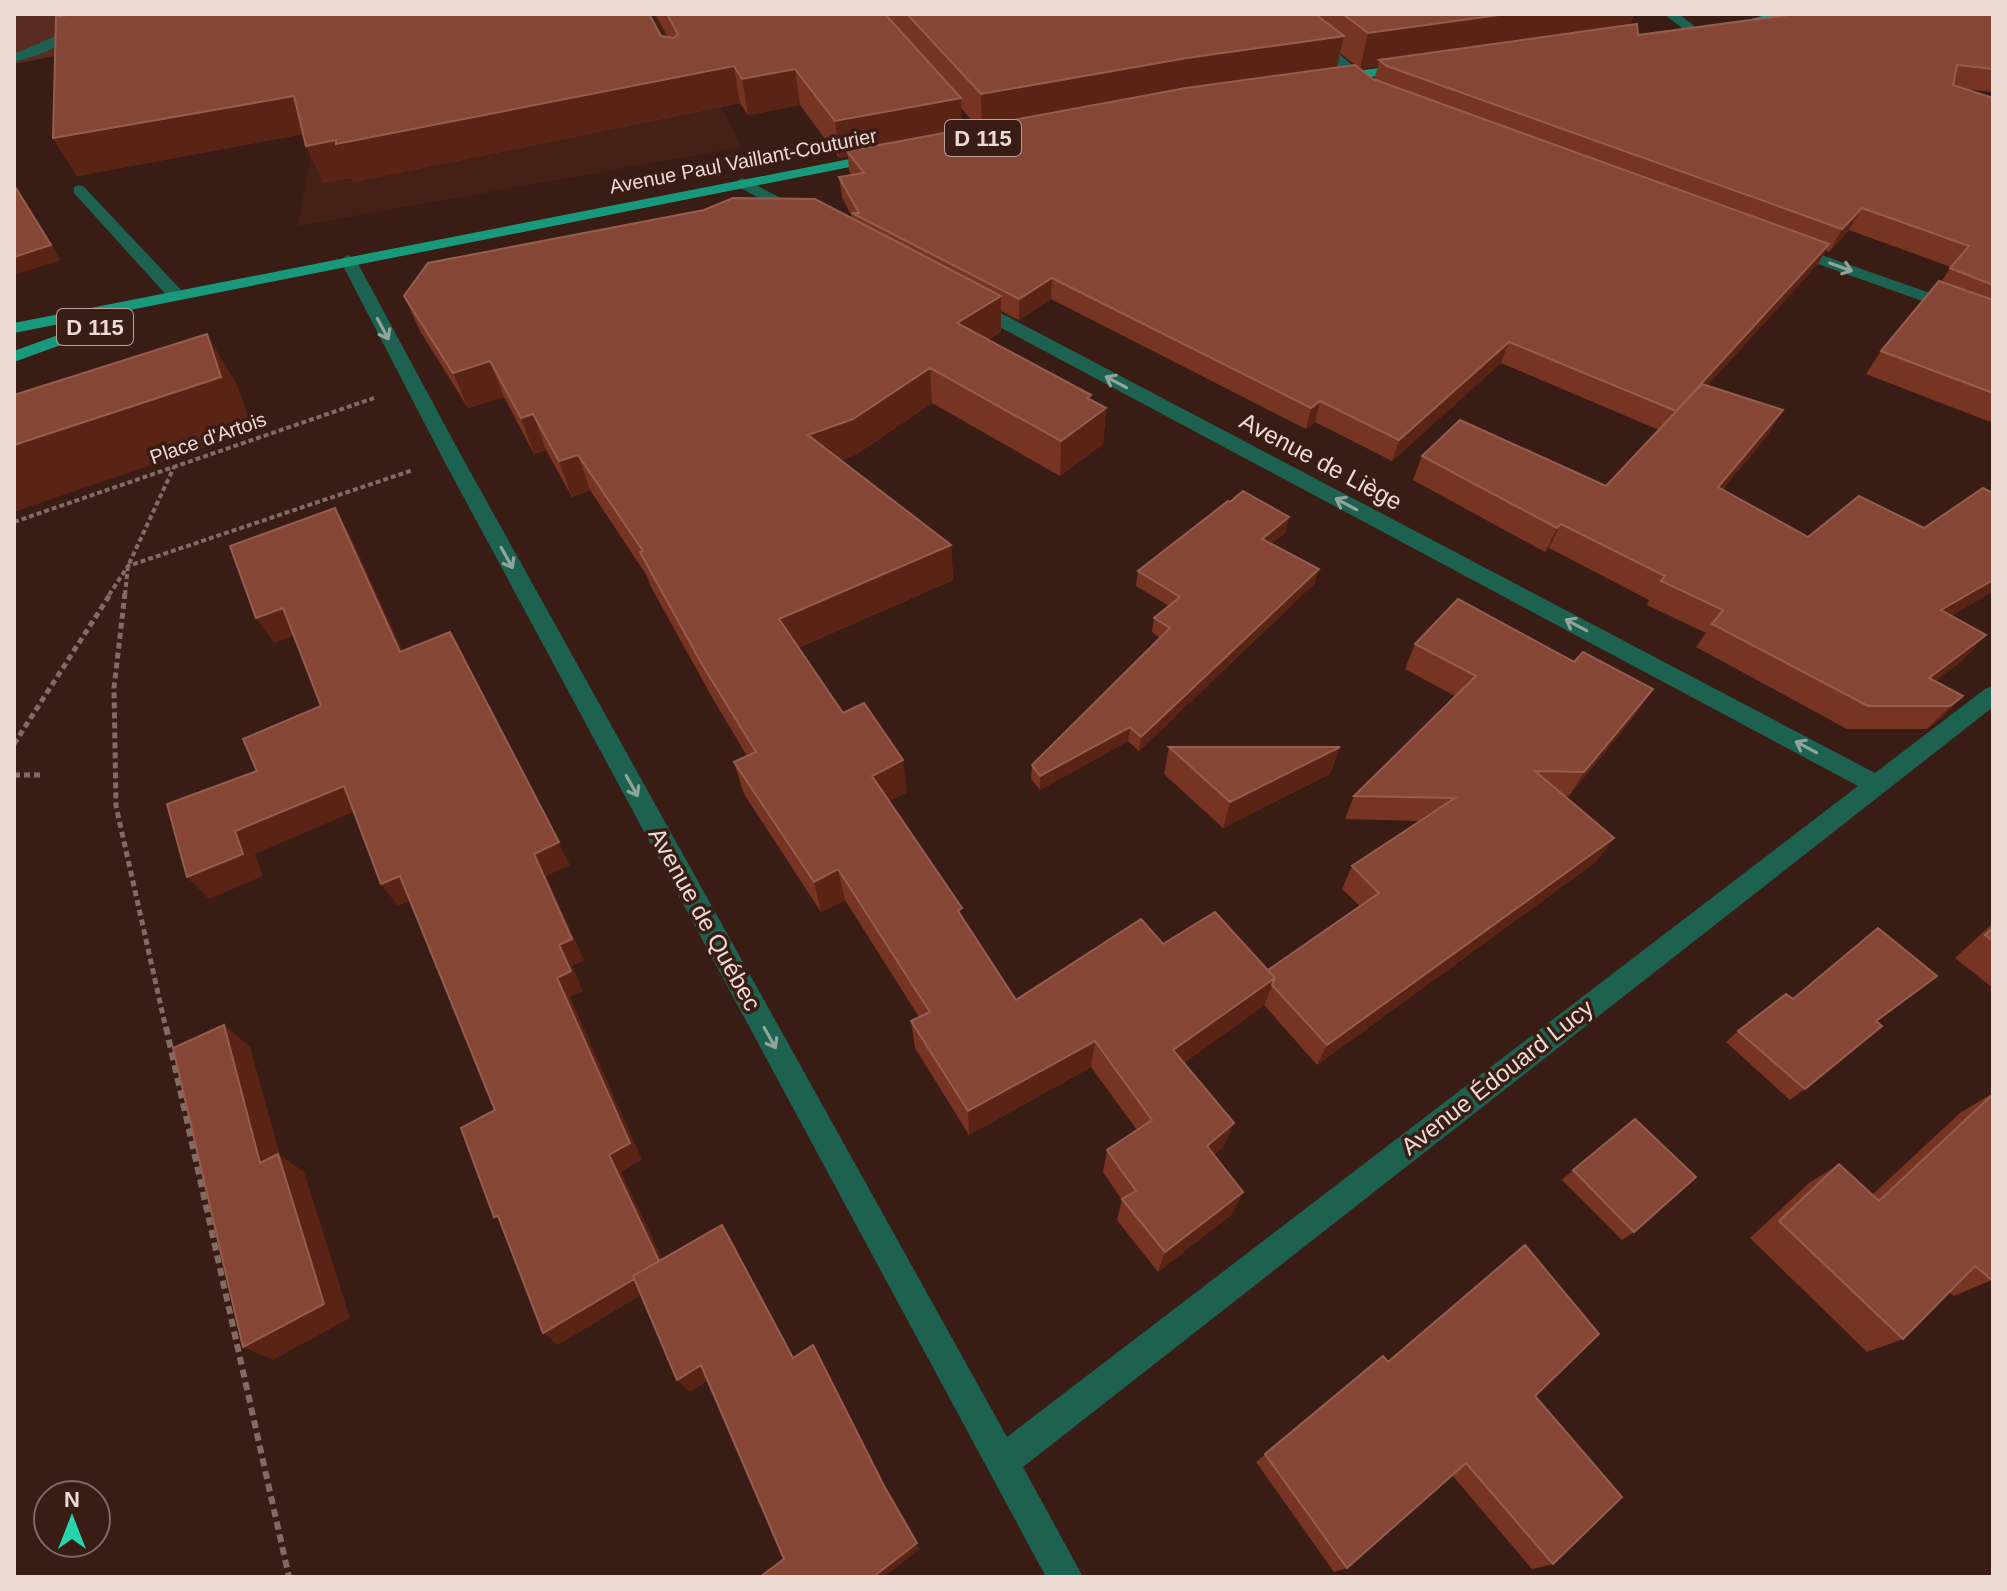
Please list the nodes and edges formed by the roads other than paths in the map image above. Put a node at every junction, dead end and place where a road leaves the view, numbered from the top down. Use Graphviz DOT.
graph roads {
  1 [pos="77,14"];
  2 [pos="1276,14"];
  3 [pos="1670,14"];
  4 [pos="1795,14"];
  5 [pos="1735,22"];
  6 [pos="1699,28"];
  7 [pos="1669,32"];
  8 [pos="14,58"];
  9 [pos="1428,65"];
  10 [pos="1353,76"];
  11 [pos="1323,80"];
  12 [pos="1375,93"];
  13 [pos="898,154"];
  14 [pos="742,183"];
  15 [pos="79,190"];
  16 [pos="821,225"];
  17 [pos="1778,244"];
  18 [pos="348,260"];
  19 [pos="948,292"];
  20 [pos="176,295"];
  21 [pos="1993,321"];
  22 [pos="14,328"];
  23 [pos="14,357"];
  24 [pos="1993,695"];
  25 [pos="1875,784"];
  26 [pos="1002,1462"];
  27 [pos="1065,1577"];
  1 -- 8 [label="street"];
  2 -- 10 [label="street"];
  3 -- 6 [label="street"];
  4 -- 5 [label="main road"];
  6 -- 7 [label="main road"];
  9 -- 10 [label="main road"];
  10 -- 11 [label="main road"];
  10 -- 12 [label="street"];
  13 -- 14 [label="main road, Avenue Paul Vaillant-Couturier / D 115"];
  14 -- 16 [label="street"];
  14 -- 18 [label="main road, Avenue Paul Vaillant-Couturier / D 115"];
  15 -- 20 [label="street"];
  17 -- 21 [label="street, one-way"];
  18 -- 20 [label="main road, Avenue Paul Vaillant-Couturier / D 115"];
  18 -- 26 [label="street, Avenue de Québec, one-way"];
  25 -- 19 [label="street, Avenue de Liège, one-way"];
  20 -- 22 [label="main road, Avenue Paul Vaillant-Couturier / D 115"];
  20 -- 23 [label="main road, Avenue Paul Vaillant-Couturier / D 115"];
  24 -- 25 [label="street, Avenue Édouard Lucy"];
  25 -- 26 [label="street, Avenue Édouard Lucy"];
  26 -- 27 [label="street, Avenue de Québec"];
}
